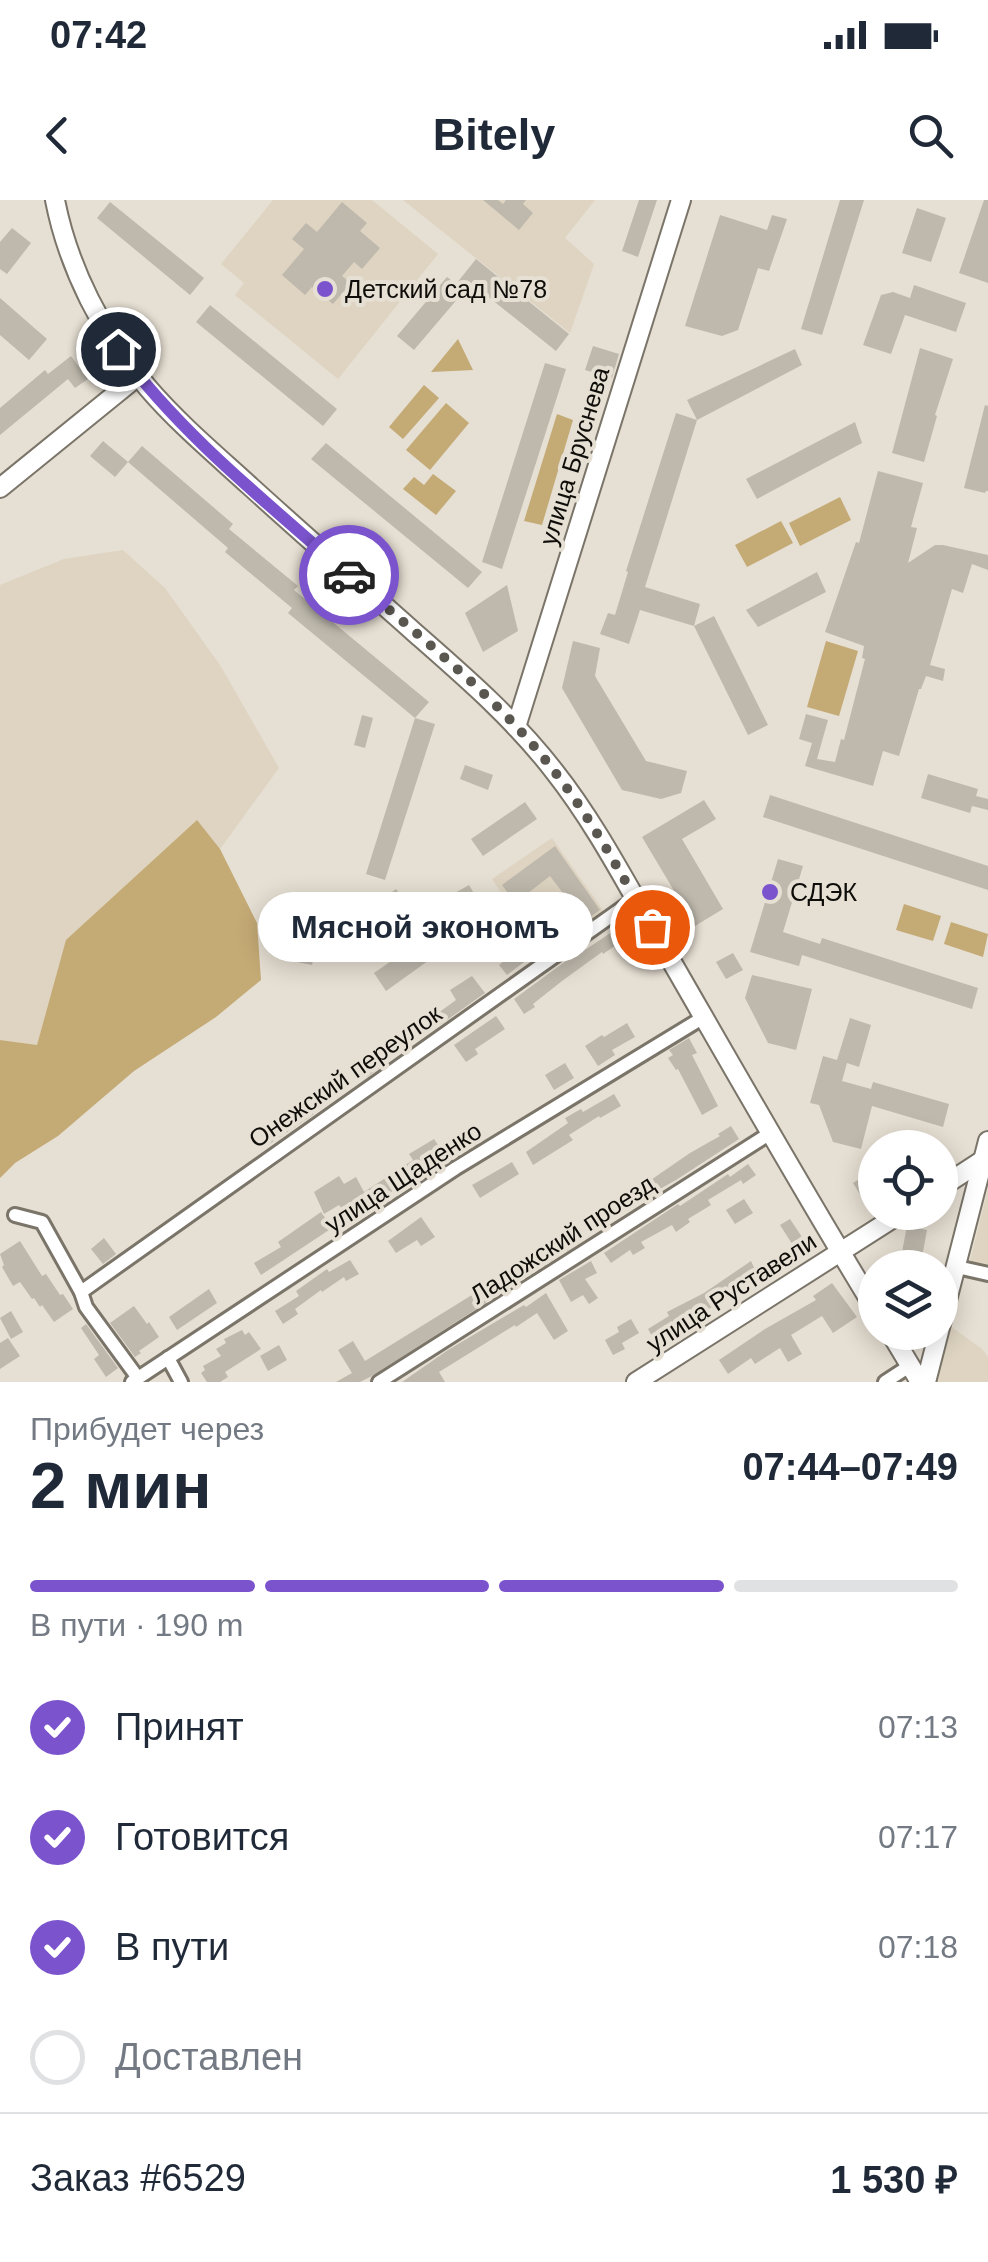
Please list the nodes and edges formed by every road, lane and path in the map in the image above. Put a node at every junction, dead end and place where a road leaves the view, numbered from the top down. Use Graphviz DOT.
graph roads {
  1 [pos="54,200"];
  2 [pos="681,200"];
  3 [pos="138,376"];
  4 [pos="0,488"];
  5 [pos="516,726"];
  6 [pos="635,898"];
  7 [pos="704,1017"];
  8 [pos="769,1134"];
  9 [pos="988,1141"];
  10 [pos="983,1160"];
  11 [pos="958,1176"];
  12 [pos="15,1215"];
  13 [pos="874,1230"];
  14 [pos="841,1251"];
  15 [pos="958,1264"];
  16 [pos="958,1268"];
  17 [pos="988,1274"];
  18 [pos="858,1280"];
  19 [pos="81,1292"];
  20 [pos="901,1350"];
  21 [pos="933,1350"];
  22 [pos="168,1358"];
  23 [pos="910,1365"];
  24 [pos="135,1380"];
  25 [pos="181,1382"];
  26 [pos="379,1382"];
  27 [pos="636,1382"];
  28 [pos="885,1382"];
  29 [pos="923,1382"];
  1 -- 3 [label="main road"];
  2 -- 5 [label="main road, улица Бруснева"];
  3 -- 4 [label="main road"];
  3 -- 5 [label="main road"];
  5 -- 6 [label="main road"];
  6 -- 7 [label="main road"];
  6 -- 19 [label="street, Онежский переулок"];
  7 -- 8 [label="main road"];
  7 -- 22 [label="street, улица Щаденко"];
  8 -- 14 [label="main road"];
  8 -- 26 [label="street, Ладожский проезд"];
  9 -- 10 [label="main road"];
  10 -- 11 [label="main road"];
  10 -- 15 [label="main road"];
  12 -- 19 [label="street"];
  13 -- 14 [label="main road, улица Руставели"];
  14 -- 18 [label="main road"];
  14 -- 27 [label="main road, улица Руставели"];
  16 -- 17 [label="street"];
  19 -- 24 [label="street"];
  20 -- 23 [label="main road"];
  21 -- 29 [label="main road"];
  22 -- 24 [label="street, улица Щаденко"];
  22 -- 25 [label="street"];
  23 -- 28 [label="street"];
  23 -- 29 [label="main road"];
}
